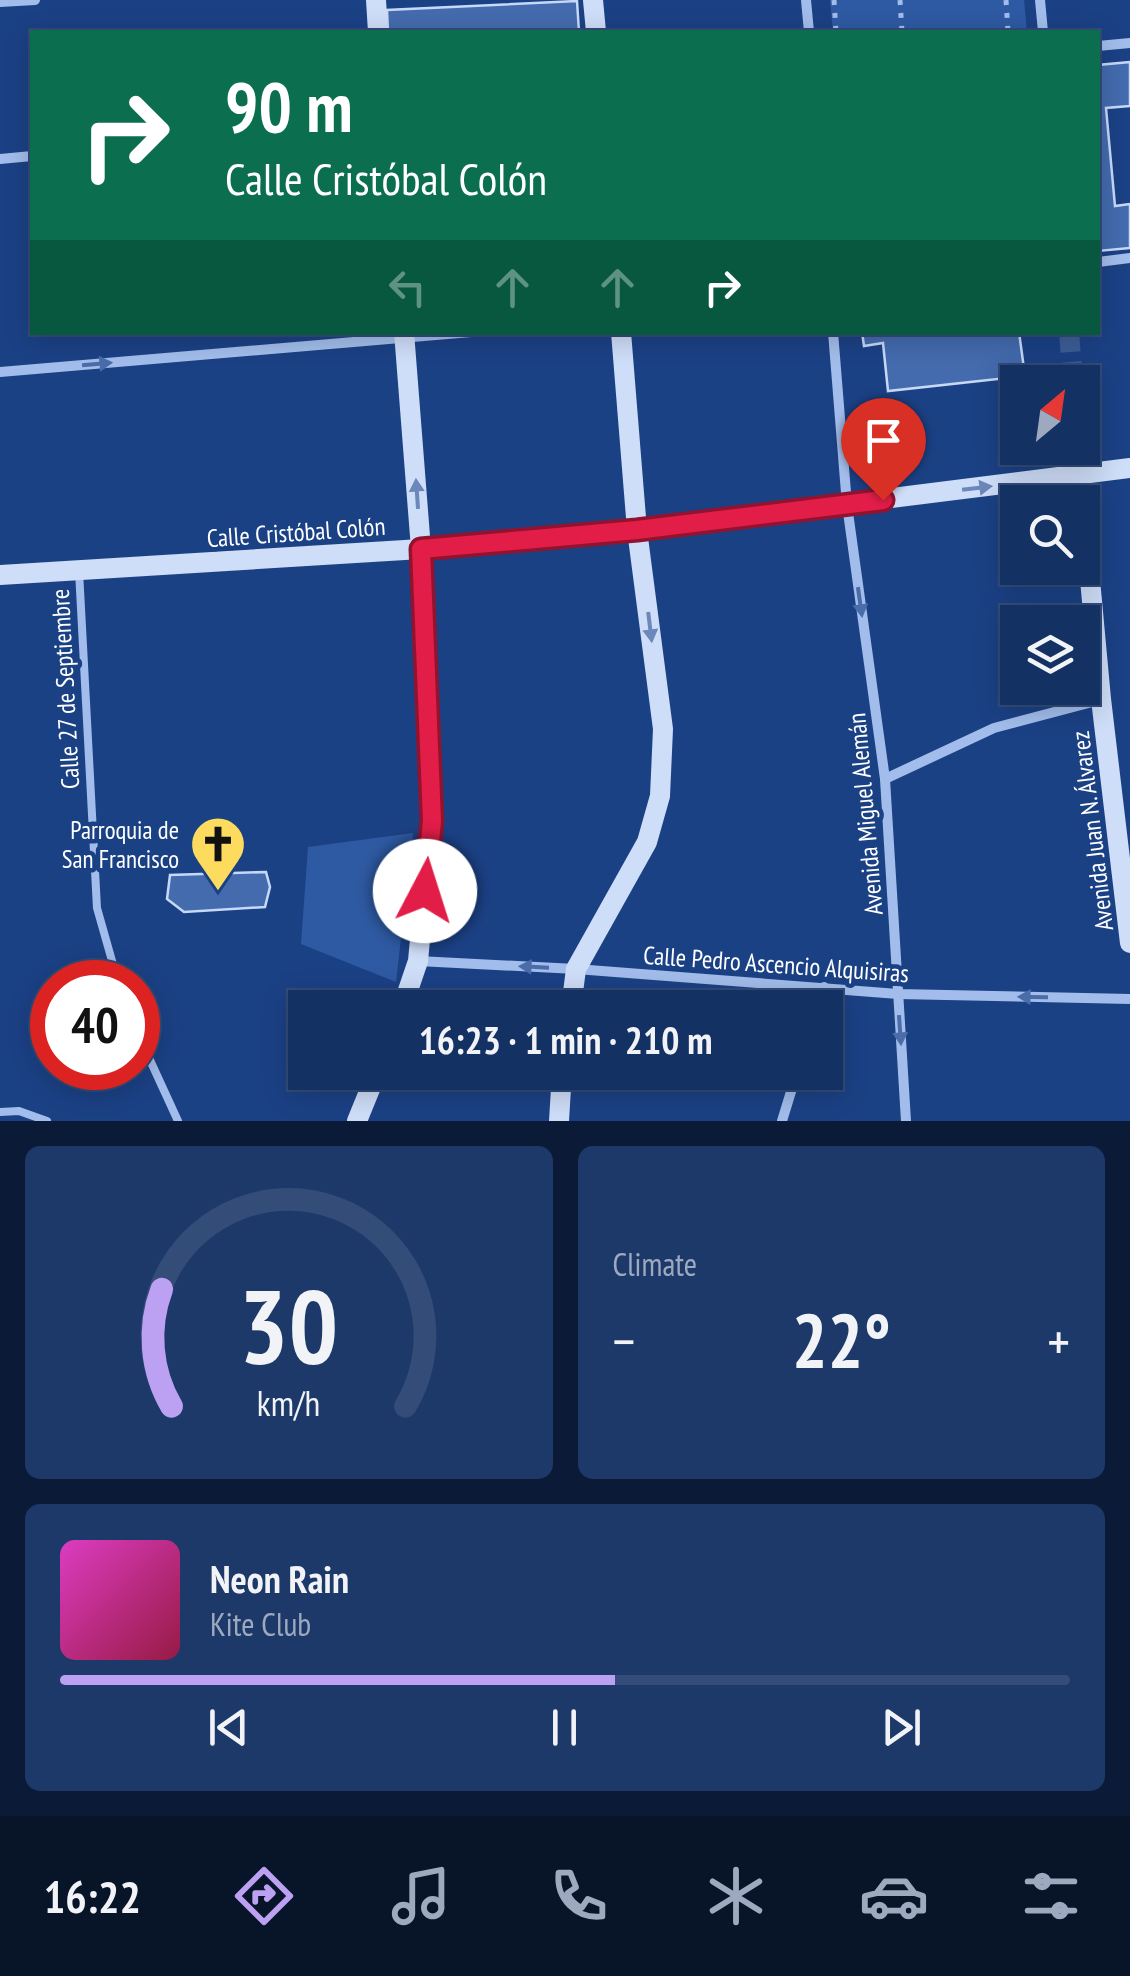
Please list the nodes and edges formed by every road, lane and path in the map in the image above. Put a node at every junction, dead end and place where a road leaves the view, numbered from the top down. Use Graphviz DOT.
graph roads {
  1 [pos="35,0"];
  2 [pos="376,0"];
  3 [pos="593,0"];
  4 [pos="806,0"];
  5 [pos="834,0"];
  6 [pos="900,0"];
  7 [pos="1006,0"];
  8 [pos="1040,0"];
  9 [pos="0,2"];
  10 [pos="378,30"];
  11 [pos="596,30"];
  12 [pos="808,30"];
  13 [pos="836,30"];
  14 [pos="902,30"];
  15 [pos="1008,30"];
  16 [pos="1042,30"];
  17 [pos="1130,43"];
  18 [pos="1100,46"];
  19 [pos="30,156"];
  20 [pos="0,159"];
  21 [pos="1130,258"];
  22 [pos="1100,262"];
  23 [pos="621,335"];
  24 [pos="833,335"];
  25 [pos="404,336"];
  26 [pos="0,372"];
  27 [pos="1080,465"];
  28 [pos="1130,468"];
  29 [pos="1081,475"];
  30 [pos="847,505"];
  31 [pos="637,530"];
  32 [pos="421,549"];
  33 [pos="79,570"];
  34 [pos="0,576"];
  35 [pos="1101,699"];
  36 [pos="885,779"];
  37 [pos="1130,943"];
  38 [pos="112,960"];
  39 [pos="418,961"];
  40 [pos="576,969"];
  41 [pos="824,986"];
  42 [pos="408,990"];
  43 [pos="573,990"];
  44 [pos="823,990"];
  45 [pos="898,994"];
  46 [pos="1130,999"];
  47 [pos="160,1082"];
  48 [pos="370,1090"];
  49 [pos="561,1090"];
  50 [pos="791,1090"];
  51 [pos="0,1112"];
  52 [pos="46,1121"];
  53 [pos="178,1121"];
  54 [pos="357,1121"];
  55 [pos="558,1121"];
  56 [pos="782,1121"];
  57 [pos="906,1121"];
  1 -- 9 [label="street"];
  2 -- 10 [label="street"];
  3 -- 11 [label="street"];
  4 -- 12 [label="street"];
  5 -- 13 [label="path"];
  6 -- 14 [label="path"];
  7 -- 15 [label="path"];
  8 -- 16 [label="street"];
  17 -- 18 [label="street"];
  19 -- 20 [label="street"];
  21 -- 22 [label="street"];
  23 -- 31 [label="street"];
  24 -- 30 [label="street, Avenida Miguel Alemán"];
  26 -- 25 [label="street, one-way"];
  32 -- 25 [label="street, one-way"];
  27 -- 29 [label="street, Avenida Juan N. Álvarez"];
  28 -- 29 [label="street, Calle Cristóbal Colón"];
  30 -- 29 [label="street, Calle Cristóbal Colón, one-way"];
  29 -- 35 [label="street, Avenida Juan N. Álvarez"];
  30 -- 31 [label="street, Calle Cristóbal Colón"];
  30 -- 36 [label="street, Avenida Miguel Alemán, one-way"];
  31 -- 32 [label="street, Calle Cristóbal Colón"];
  31 -- 40 [label="street, one-way"];
  32 -- 33 [label="street, Calle Cristóbal Colón"];
  32 -- 39 [label="street"];
  33 -- 34 [label="street, Calle Cristóbal Colón"];
  33 -- 38 [label="lane, Calle 27 de Septiembre"];
  35 -- 36 [label="street"];
  35 -- 37 [label="street, Avenida Juan N. Álvarez"];
  36 -- 45 [label="street, Avenida Miguel Alemán"];
  40 -- 39 [label="street, Calle Pedro Ascencio Alquisiras, one-way"];
  39 -- 42 [label="street"];
  40 -- 41 [label="street, Calle Pedro Ascencio Alquisiras"];
  40 -- 43 [label="street"];
  41 -- 44 [label="street"];
  41 -- 45 [label="street, Calle Pedro Ascencio Alquisiras"];
  46 -- 45 [label="street, Calle Pedro Ascencio Alquisiras, one-way"];
  45 -- 57 [label="street, Avenida Miguel Alemán, one-way"];
  47 -- 53 [label="lane"];
  48 -- 54 [label="street"];
  49 -- 55 [label="street"];
  50 -- 56 [label="street"];
  51 -- 52 [label="lane"];
}
